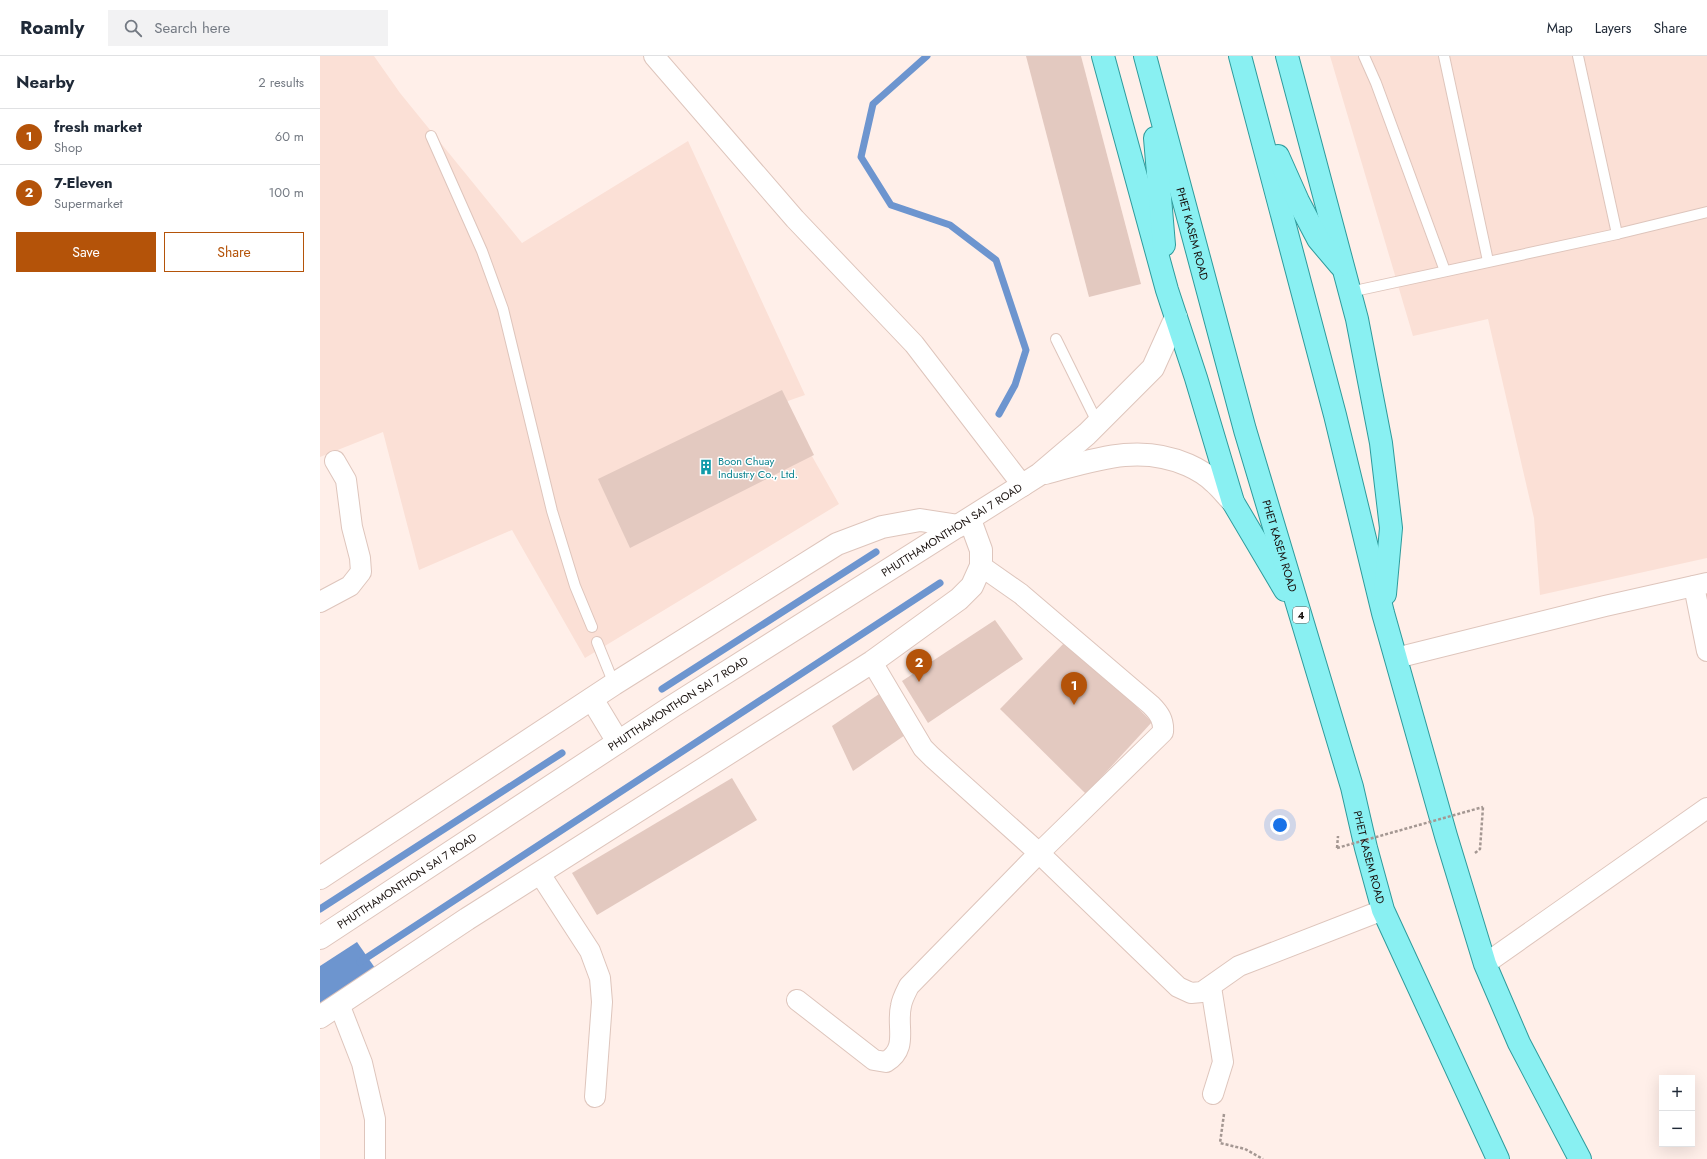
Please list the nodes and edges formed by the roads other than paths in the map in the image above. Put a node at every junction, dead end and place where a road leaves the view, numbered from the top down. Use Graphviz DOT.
graph roads {
  1 [pos="654,56"];
  2 [pos="1103,56"];
  3 [pos="1145,56"];
  4 [pos="1240,56"];
  5 [pos="1287,56"];
  6 [pos="1364,56"];
  7 [pos="1444,56"];
  8 [pos="1578,56"];
  9 [pos="1154,95"];
  10 [pos="1251,95"];
  11 [pos="430,136"];
  12 [pos="1707,212"];
  13 [pos="1617,234"];
  14 [pos="1488,261"];
  15 [pos="1344,269"];
  16 [pos="1446,271"];
  17 [pos="1167,290"];
  18 [pos="1350,292"];
  19 [pos="1176,317"];
  20 [pos="1056,339"];
  21 [pos="1098,424"];
  22 [pos="335,461"];
  23 [pos="1031,480"];
  24 [pos="1233,502"];
  25 [pos="964,523"];
  26 [pos="981,566"];
  27 [pos="1700,584"];
  28 [pos="320,602"];
  29 [pos="1383,612"];
  30 [pos="1302,618"];
  31 [pos="592,627"];
  32 [pos="597,642"];
  33 [pos="1707,651"];
  34 [pos="1396,658"];
  35 [pos="872,662"];
  36 [pos="614,684"];
  37 [pos="592,699"];
  38 [pos="618,742"];
  39 [pos="1707,808"];
  40 [pos="1039,853"];
  41 [pos="540,874"];
  42 [pos="320,878"];
  43 [pos="1383,910"];
  44 [pos="320,938"];
  45 [pos="1485,964"];
  46 [pos="1211,987"];
  47 [pos="797,1000"];
  48 [pos="339,1004"];
  49 [pos="320,1017"];
  50 [pos="1213,1094"];
  51 [pos="595,1097"];
  52 [pos="375,1159"];
  53 [pos="1498,1159"];
  54 [pos="1580,1159"];
  1 -- 23 [label="street"];
  2 -- 17 [label="main road"];
  3 -- 9 [label="main road, PHET KASEM ROAD / 4"];
  4 -- 10 [label="main road"];
  5 -- 15 [label="main road"];
  6 -- 16 [label="lane"];
  7 -- 14 [label="lane"];
  8 -- 13 [label="lane"];
  9 -- 17 [label="main road"];
  9 -- 30 [label="main road, PHET KASEM ROAD / 4"];
  10 -- 15 [label="main road"];
  10 -- 29 [label="main road"];
  11 -- 31 [label="lane"];
  12 -- 13 [label="lane"];
  13 -- 14 [label="lane"];
  14 -- 16 [label="lane"];
  15 -- 18 [label="main road"];
  16 -- 18 [label="lane"];
  17 -- 19 [label="main road"];
  18 -- 29 [label="main road"];
  19 -- 21 [label="main road, PHUTTHAMONTHON SAI 7 ROAD"];
  19 -- 24 [label="main road"];
  20 -- 21 [label="lane"];
  21 -- 23 [label="main road, PHUTTHAMONTHON SAI 7 ROAD"];
  22 -- 28 [label="street"];
  23 -- 24 [label="main road, PHUTTHAMONTHON SAI 7 ROAD"];
  23 -- 25 [label="main road, PHUTTHAMONTHON SAI 7 ROAD"];
  24 -- 30 [label="main road"];
  25 -- 26 [label="main road"];
  25 -- 36 [label="main road"];
  25 -- 38 [label="main road, PHUTTHAMONTHON SAI 7 ROAD"];
  26 -- 35 [label="main road"];
  26 -- 40 [label="street"];
  27 -- 33 [label="street"];
  27 -- 34 [label="street"];
  29 -- 34 [label="main road"];
  30 -- 43 [label="main road, PHET KASEM ROAD / 4"];
  32 -- 36 [label="lane"];
  34 -- 45 [label="main road"];
  35 -- 40 [label="street"];
  35 -- 41 [label="main road"];
  36 -- 37 [label="main road"];
  37 -- 38 [label="main road"];
  37 -- 42 [label="main road"];
  38 -- 44 [label="main road, PHUTTHAMONTHON SAI 7 ROAD"];
  39 -- 45 [label="street"];
  40 -- 46 [label="street"];
  40 -- 47 [label="street"];
  41 -- 48 [label="main road"];
  41 -- 51 [label="street"];
  43 -- 46 [label="street"];
  43 -- 53 [label="main road, PHET KASEM ROAD / 4"];
  45 -- 54 [label="main road"];
  46 -- 50 [label="street"];
  48 -- 49 [label="main road"];
  48 -- 52 [label="street"];
}
